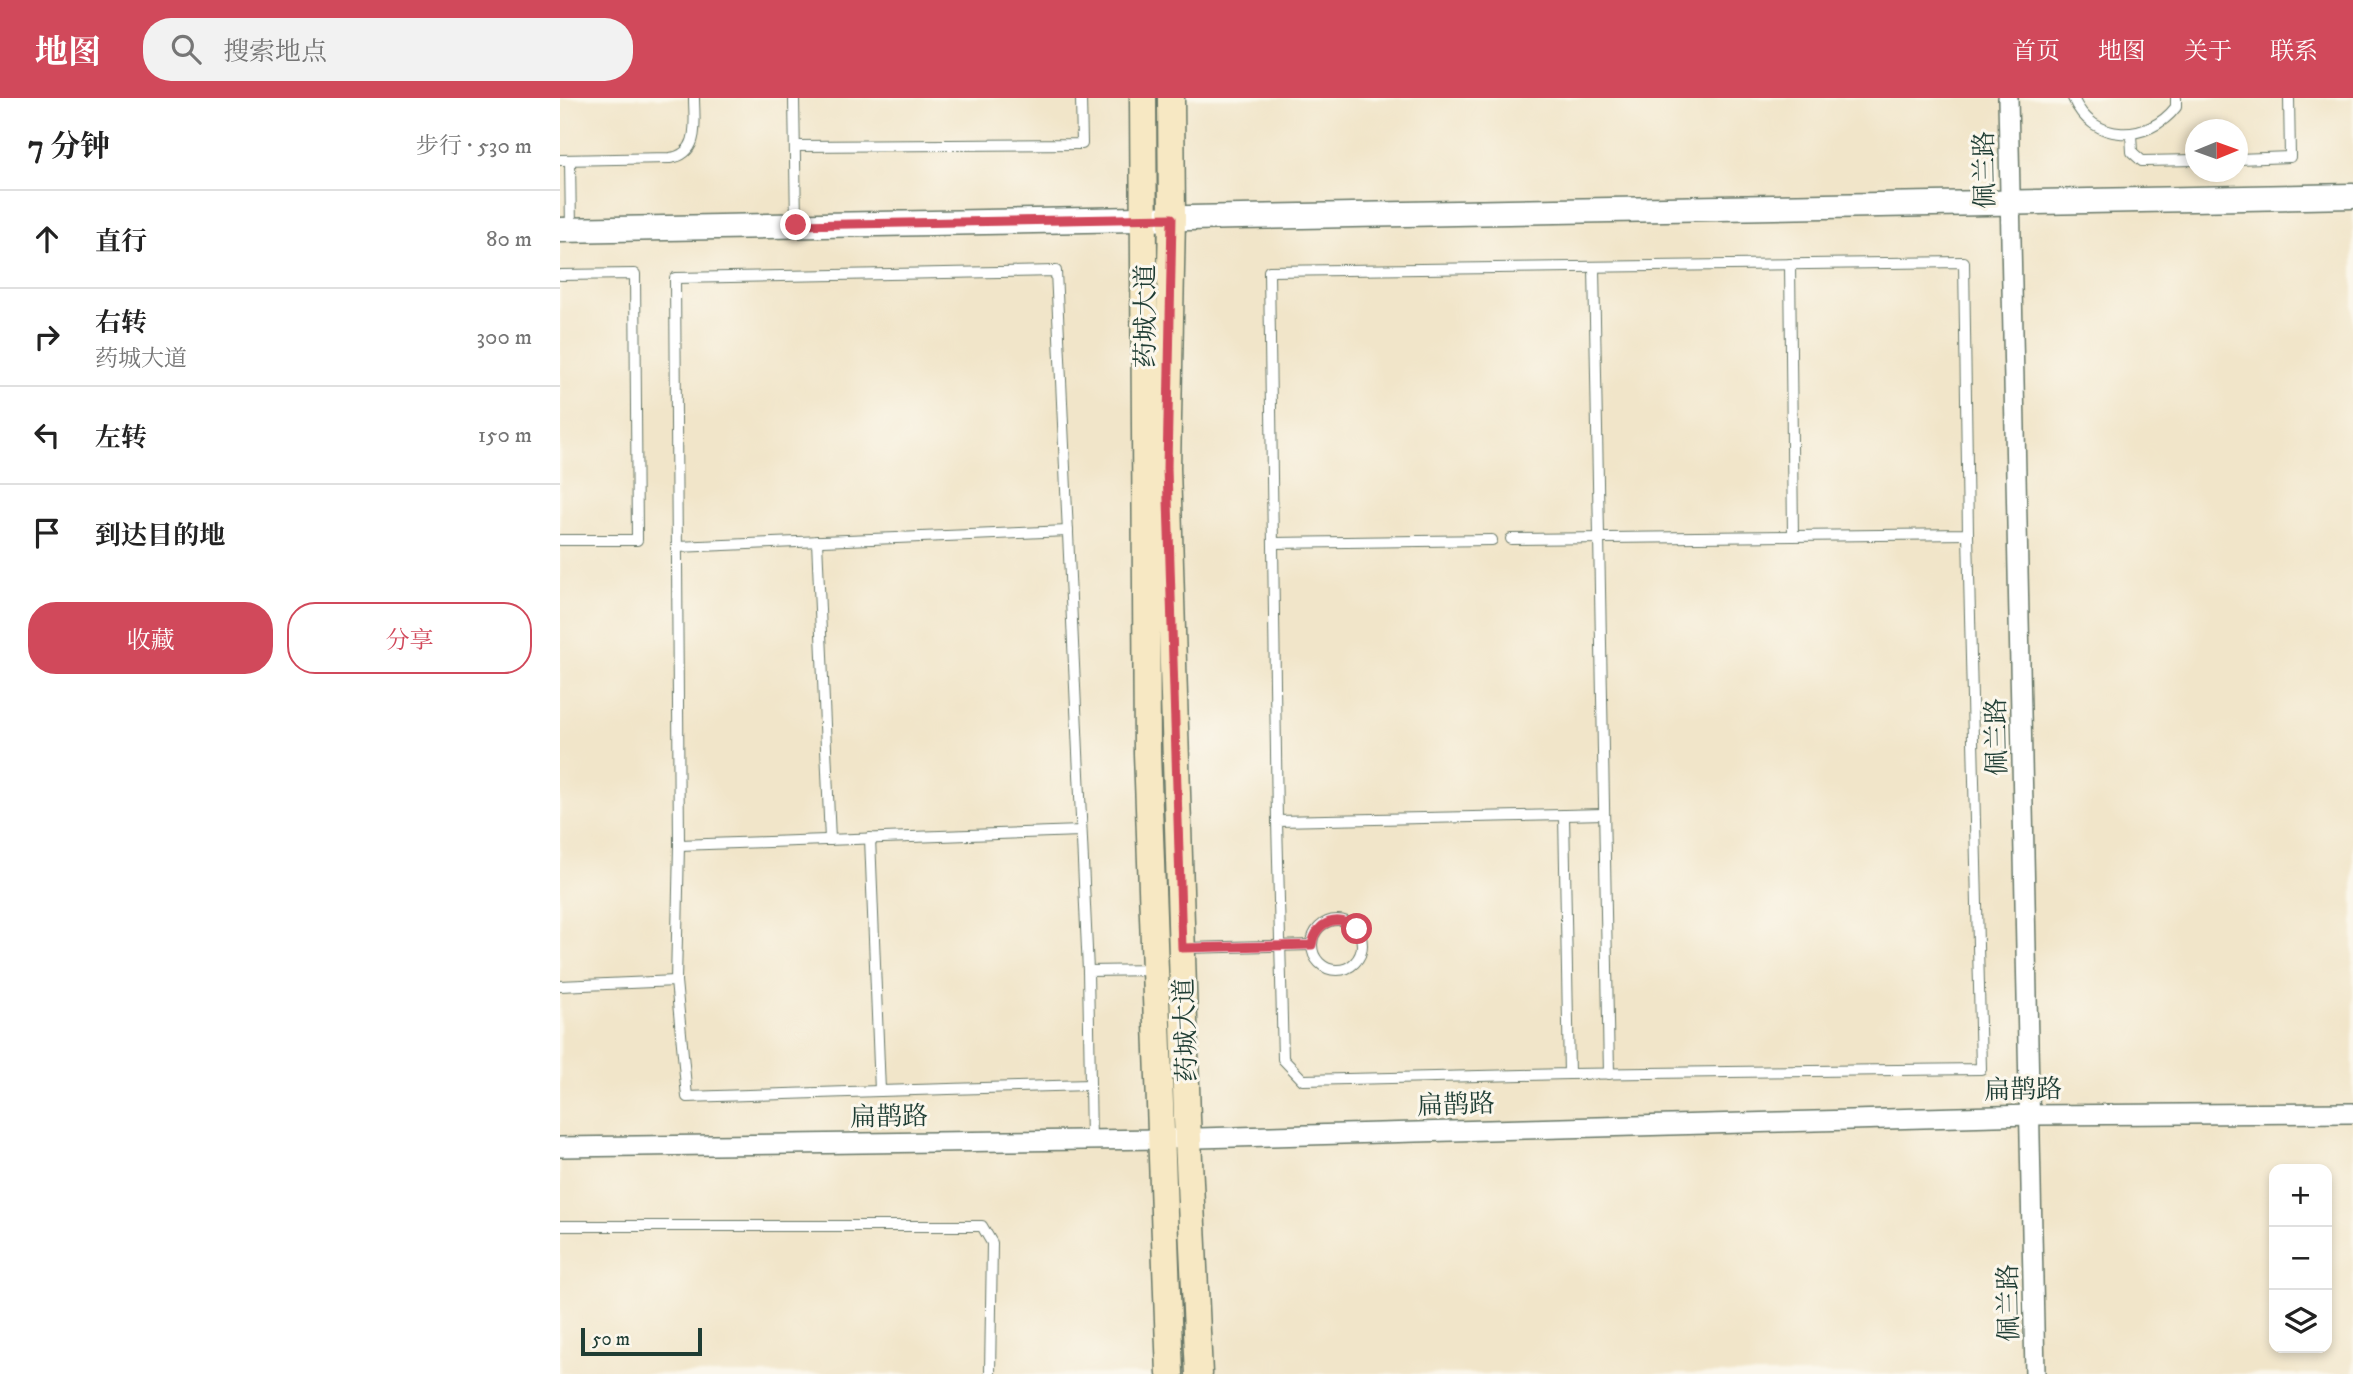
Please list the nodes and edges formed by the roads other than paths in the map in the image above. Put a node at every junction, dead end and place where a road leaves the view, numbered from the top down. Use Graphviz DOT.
graph roads {
  1 [pos="694,98"];
  2 [pos="794,98"];
  3 [pos="1082,98"];
  4 [pos="1143,98"];
  5 [pos="1171,98"];
  6 [pos="2008,98"];
  7 [pos="2073,98"];
  8 [pos="2176,98"];
  9 [pos="2289,98"];
  10 [pos="2131,134"];
  11 [pos="795,146"];
  12 [pos="2248,159"];
  13 [pos="565,160"];
  14 [pos="2185,160"];
  15 [pos="2353,196"];
  16 [pos="2010,202"];
  17 [pos="1172,218"];
  18 [pos="1144,219"];
  19 [pos="796,225"];
  20 [pos="565,230"];
  21 [pos="1790,264"];
  22 [pos="1594,267"];
  23 [pos="560,275"];
  24 [pos="1068,531"];
  25 [pos="1968,534"];
  26 [pos="1793,536"];
  27 [pos="1599,538"];
  28 [pos="560,540"];
  29 [pos="1492,540"];
  30 [pos="1511,540"];
  31 [pos="817,541"];
  32 [pos="1273,543"];
  33 [pos="677,547"];
  34 [pos="1604,814"];
  35 [pos="1564,815"];
  36 [pos="1276,821"];
  37 [pos="1081,831"];
  38 [pos="870,838"];
  39 [pos="830,840"];
  40 [pos="679,845"];
  41 [pos="1312,945"];
  42 [pos="1281,946"];
  43 [pos="1182,948"];
  44 [pos="1155,970"];
  45 [pos="1088,971"];
  46 [pos="676,981"];
  47 [pos="560,986"];
  48 [pos="1569,1074"];
  49 [pos="1609,1074"];
  50 [pos="1090,1085"];
  51 [pos="880,1091"];
  52 [pos="2353,1112"];
  53 [pos="2031,1115"];
  54 [pos="1189,1138"];
  55 [pos="1162,1139"];
  56 [pos="1091,1140"];
  57 [pos="560,1147"];
  58 [pos="560,1226"];
  59 [pos="990,1374"];
  60 [pos="1170,1374"];
  61 [pos="1199,1374"];
  62 [pos="2035,1374"];
  1 -- 13 [label="lane"];
  2 -- 11 [label="lane"];
  3 -- 11 [label="lane"];
  4 -- 18 [label="main road, 药城大道"];
  5 -- 17 [label="main road, 药城大道"];
  6 -- 16 [label="street, 佩兰路"];
  7 -- 10 [label="lane"];
  8 -- 10 [label="lane"];
  9 -- 12 [label="lane"];
  10 -- 14 [label="lane"];
  11 -- 19 [label="lane"];
  13 -- 20 [label="lane"];
  15 -- 16 [label="street"];
  16 -- 17 [label="street"];
  16 -- 53 [label="street, 佩兰路"];
  17 -- 18 [label="street"];
  17 -- 43 [label="main road, 药城大道"];
  18 -- 19 [label="street"];
  18 -- 44 [label="main road, 药城大道"];
  19 -- 20 [label="street"];
  21 -- 22 [label="lane"];
  21 -- 25 [label="lane"];
  21 -- 26 [label="lane"];
  22 -- 27 [label="lane"];
  22 -- 32 [label="lane"];
  23 -- 28 [label="lane"];
  24 -- 31 [label="lane"];
  24 -- 33 [label="lane"];
  24 -- 37 [label="lane"];
  25 -- 26 [label="lane"];
  25 -- 49 [label="lane"];
  26 -- 27 [label="lane"];
  27 -- 30 [label="lane"];
  27 -- 34 [label="lane"];
  29 -- 32 [label="lane"];
  31 -- 33 [label="lane"];
  31 -- 39 [label="lane"];
  32 -- 36 [label="lane"];
  33 -- 40 [label="lane"];
  34 -- 35 [label="lane"];
  34 -- 49 [label="lane"];
  35 -- 36 [label="lane"];
  35 -- 48 [label="lane"];
  36 -- 42 [label="lane"];
  37 -- 38 [label="lane"];
  37 -- 45 [label="lane"];
  38 -- 39 [label="lane"];
  38 -- 51 [label="lane"];
  39 -- 40 [label="lane"];
  40 -- 46 [label="lane"];
  41 -- 41 [label="lane"];
  41 -- 42 [label="lane"];
  42 -- 43 [label="lane"];
  42 -- 48 [label="lane"];
  43 -- 54 [label="main road, 药城大道"];
  44 -- 45 [label="lane"];
  44 -- 55 [label="main road, 药城大道"];
  45 -- 50 [label="lane"];
  46 -- 47 [label="lane"];
  46 -- 51 [label="lane"];
  48 -- 49 [label="lane"];
  50 -- 51 [label="lane"];
  50 -- 56 [label="lane"];
  52 -- 53 [label="street, 扁鹊路"];
  53 -- 54 [label="street, 扁鹊路"];
  53 -- 62 [label="street, 佩兰路"];
  54 -- 55 [label="street, 扁鹊路"];
  54 -- 61 [label="main road, 药城大道"];
  55 -- 56 [label="street, 扁鹊路"];
  55 -- 60 [label="main road, 药城大道"];
  56 -- 57 [label="street, 扁鹊路"];
  58 -- 59 [label="lane"];
}
